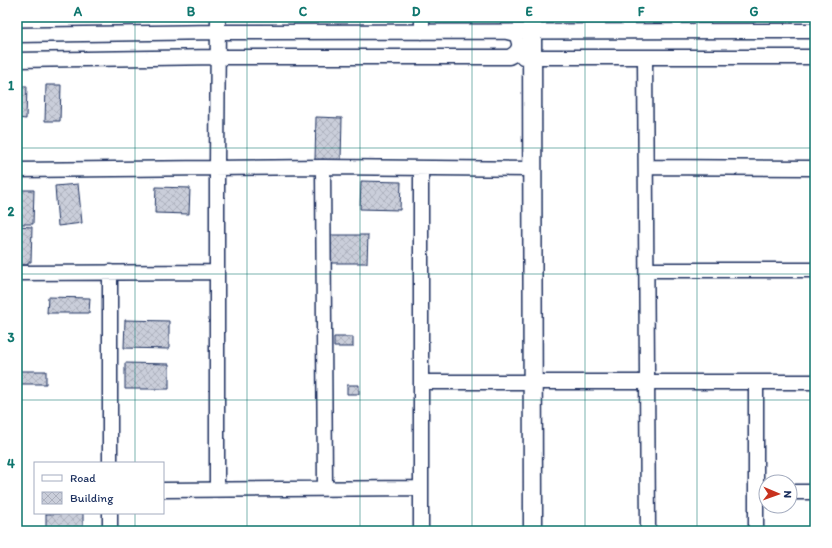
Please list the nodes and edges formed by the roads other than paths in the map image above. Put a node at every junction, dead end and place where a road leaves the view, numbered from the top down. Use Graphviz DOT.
graph roads {
  1 [pos="218,17"];
  2 [pos="422,17"];
  3 [pos="815,31"];
  4 [pos="218,32"];
  5 [pos="422,32"];
  6 [pos="17,35"];
  7 [pos="529,39"];
  8 [pos="218,57"];
  9 [pos="645,57"];
  10 [pos="815,57"];
  11 [pos="17,60"];
  12 [pos="322,167"];
  13 [pos="646,167"];
  14 [pos="217,168"];
  15 [pos="421,168"];
  16 [pos="815,168"];
  17 [pos="532,169"];
  18 [pos="17,170"];
  19 [pos="647,270"];
  20 [pos="815,270"];
  21 [pos="110,272"];
  22 [pos="217,272"];
  23 [pos="17,273"];
  24 [pos="421,382"];
  25 [pos="532,382"];
  26 [pos="648,382"];
  27 [pos="756,382"];
  28 [pos="815,382"];
  29 [pos="110,462"];
  30 [pos="760,474"];
  31 [pos="325,488"];
  32 [pos="421,488"];
  33 [pos="217,489"];
  34 [pos="164,490"];
  35 [pos="798,492"];
  36 [pos="815,492"];
  37 [pos="110,514"];
  38 [pos="758,514"];
  39 [pos="110,531"];
  40 [pos="421,531"];
  41 [pos="533,531"];
  42 [pos="648,531"];
  43 [pos="756,531"];
  1 -- 4 [label="street"];
  2 -- 5 [label="street"];
  3 -- 7 [label="street"];
  4 -- 5 [label="street"];
  4 -- 6 [label="street"];
  4 -- 8 [label="street"];
  5 -- 7 [label="street"];
  7 -- 8 [label="street"];
  7 -- 9 [label="street"];
  7 -- 17 [label="street"];
  8 -- 11 [label="street"];
  8 -- 14 [label="street"];
  9 -- 10 [label="street"];
  9 -- 13 [label="street"];
  12 -- 14 [label="street"];
  12 -- 15 [label="street"];
  12 -- 31 [label="street"];
  13 -- 16 [label="street"];
  13 -- 19 [label="street"];
  14 -- 18 [label="street"];
  14 -- 22 [label="street"];
  15 -- 17 [label="street"];
  15 -- 24 [label="street"];
  17 -- 25 [label="street"];
  19 -- 20 [label="street"];
  19 -- 26 [label="street"];
  21 -- 22 [label="street"];
  21 -- 23 [label="street"];
  21 -- 29 [label="street"];
  22 -- 33 [label="street"];
  24 -- 25 [label="street"];
  24 -- 32 [label="street"];
  25 -- 26 [label="street"];
  25 -- 41 [label="street"];
  26 -- 27 [label="street"];
  26 -- 42 [label="street"];
  27 -- 28 [label="street"];
  27 -- 30 [label="street"];
  31 -- 32 [label="street"];
  31 -- 33 [label="street"];
  32 -- 40 [label="street"];
  33 -- 34 [label="street"];
  35 -- 36 [label="street"];
  37 -- 39 [label="street"];
  38 -- 43 [label="street"];
}
